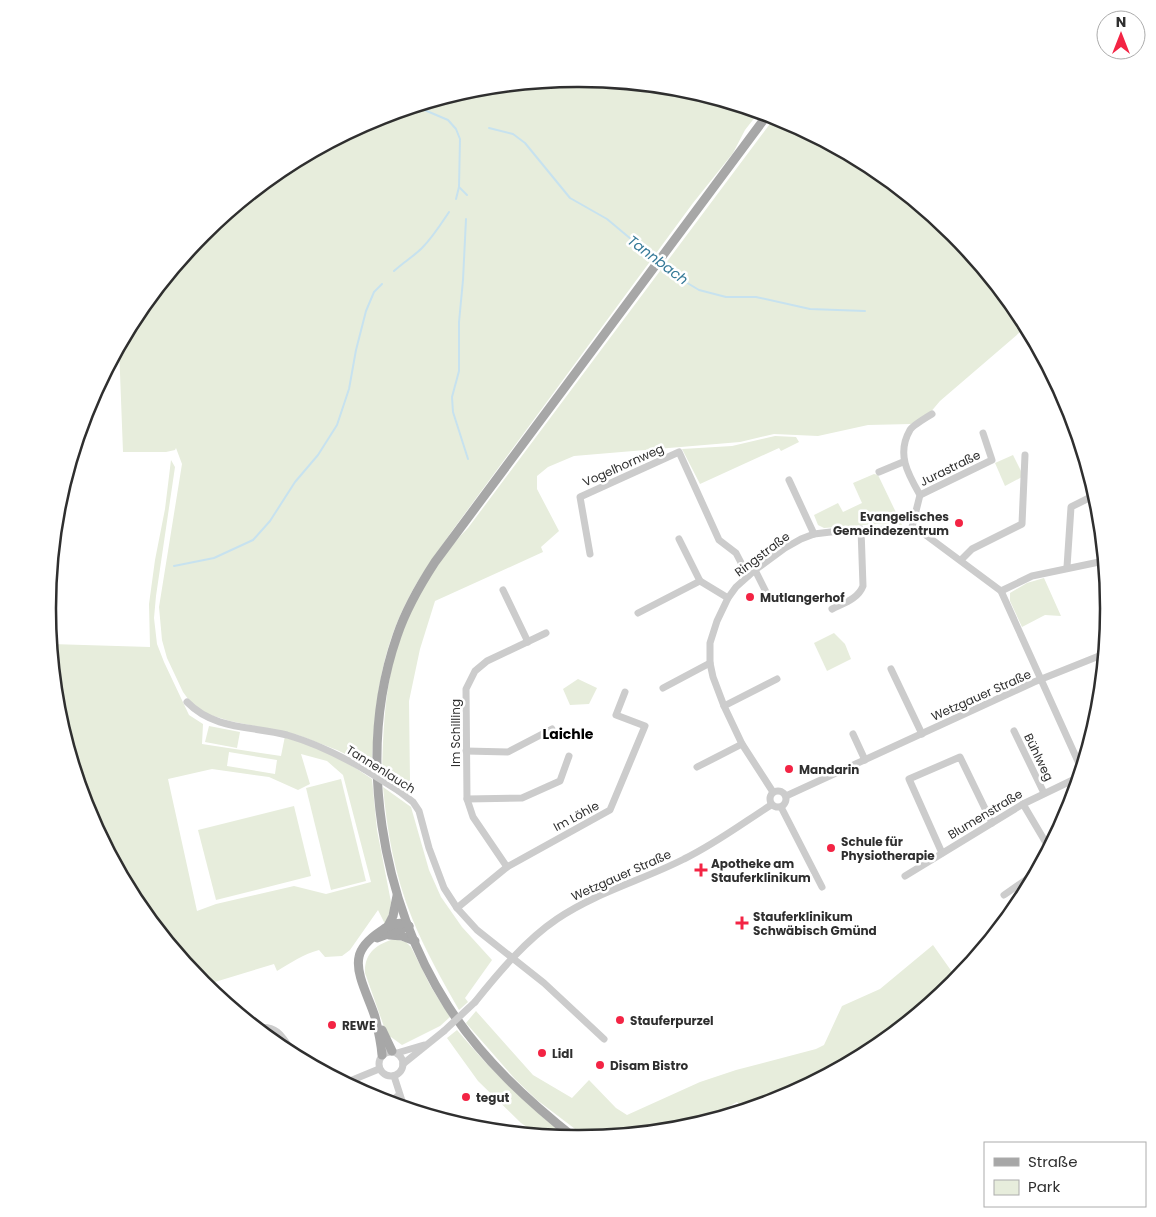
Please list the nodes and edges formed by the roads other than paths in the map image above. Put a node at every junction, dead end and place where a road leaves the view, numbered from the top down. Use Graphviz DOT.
graph roads {
  1 [pos="763,121"];
  2 [pos="932,414"];
  3 [pos="983,433"];
  4 [pos="1025,455"];
  5 [pos="904,462"];
  6 [pos="879,472"];
  7 [pos="789,480"];
  8 [pos="920,495"];
  9 [pos="1088,499"];
  10 [pos="861,529"];
  11 [pos="911,531"];
  12 [pos="814,534"];
  13 [pos="680,539"];
  14 [pos="590,554"];
  15 [pos="960,560"];
  16 [pos="1098,562"];
  17 [pos="1067,567"];
  18 [pos="755,570"];
  19 [pos="748,576"];
  20 [pos="700,581"];
  21 [pos="503,590"];
  22 [pos="1001,591"];
  23 [pos="728,598"];
  24 [pos="769,598"];
  25 [pos="832,610"];
  26 [pos="638,613"];
  27 [pos="546,633"];
  28 [pos="528,642"];
  29 [pos="1097,657"];
  30 [pos="710,664"];
  31 [pos="891,669"];
  32 [pos="777,679"];
  33 [pos="1040,680"];
  34 [pos="663,688"];
  35 [pos="625,692"];
  36 [pos="187,702"];
  37 [pos="724,706"];
  38 [pos="552,729"];
  39 [pos="1014,730"];
  40 [pos="853,734"];
  41 [pos="922,734"];
  42 [pos="742,744"];
  43 [pos="466,752"];
  44 [pos="569,756"];
  45 [pos="865,760"];
  46 [pos="1077,760"];
  47 [pos="697,767"];
  48 [pos="1070,781"];
  49 [pos="773,792"];
  50 [pos="1044,793"];
  51 [pos="786,796"];
  52 [pos="467,799"];
  53 [pos="1023,804"];
  54 [pos="772,805"];
  55 [pos="781,807"];
  56 [pos="992,823"];
  57 [pos="1044,842"];
  58 [pos="942,853"];
  59 [pos="507,867"];
  60 [pos="906,876"];
  61 [pos="1019,886"];
  62 [pos="822,887"];
  63 [pos="398,893"];
  64 [pos="1004,894"];
  65 [pos="457,908"];
  66 [pos="388,926"];
  67 [pos="409,926"];
  68 [pos="382,936"];
  69 [pos="415,941"];
  70 [pos="367,943"];
  71 [pos="513,958"];
  72 [pos="375,1016"];
  73 [pos="266,1026"];
  74 [pos="281,1037"];
  75 [pos="604,1039"];
  76 [pos="426,1044"];
  77 [pos="395,1052"];
  78 [pos="382,1055"];
  79 [pos="403,1064"];
  80 [pos="379,1069"];
  81 [pos="394,1076"];
  82 [pos="354,1079"];
  83 [pos="399,1095"];
  84 [pos="396,1098"];
  85 [pos="401,1100"];
  86 [pos="565,1130"];
  1 -- 63 [label="main road"];
  2 -- 5 [label="street"];
  3 -- 8 [label="street, Jurastraße"];
  4 -- 15 [label="street"];
  5 -- 6 [label="street"];
  5 -- 8 [label="street"];
  7 -- 12 [label="street"];
  8 -- 11 [label="street"];
  9 -- 17 [label="street"];
  10 -- 11 [label="street, Ringstraße"];
  10 -- 12 [label="street, Ringstraße"];
  10 -- 25 [label="street"];
  11 -- 15 [label="street, Ringstraße"];
  12 -- 18 [label="street, Ringstraße"];
  13 -- 20 [label="street"];
  14 -- 19 [label="street, Vogelhornweg"];
  15 -- 22 [label="street, Ringstraße"];
  16 -- 17 [label="street"];
  17 -- 22 [label="street"];
  18 -- 19 [label="street, Ringstraße"];
  18 -- 24 [label="street"];
  19 -- 23 [label="street, Ringstraße"];
  20 -- 23 [label="street"];
  20 -- 26 [label="street"];
  21 -- 28 [label="street"];
  22 -- 33 [label="street, Ringstraße"];
  23 -- 30 [label="street, Ringstraße"];
  27 -- 28 [label="street, Im Schilling"];
  28 -- 43 [label="street, Im Schilling"];
  29 -- 33 [label="street, Wetzgauer Straße"];
  30 -- 34 [label="street"];
  30 -- 37 [label="street, Ringstraße"];
  31 -- 41 [label="street"];
  32 -- 37 [label="street"];
  33 -- 41 [label="street, Wetzgauer Straße"];
  33 -- 46 [label="street, Ringstraße"];
  35 -- 59 [label="street, Im Löhle"];
  36 -- 65 [label="street, Tannenlauch, bridge"];
  37 -- 42 [label="street, Ringstraße"];
  38 -- 43 [label="street"];
  39 -- 50 [label="street, Bühlweg"];
  40 -- 45 [label="street"];
  41 -- 45 [label="street, Wetzgauer Straße"];
  42 -- 47 [label="street"];
  42 -- 49 [label="street, Ringstraße"];
  43 -- 52 [label="street, Im Schilling"];
  44 -- 52 [label="street"];
  45 -- 51 [label="street, Wetzgauer Straße"];
  48 -- 50 [label="street, Blumenstraße"];
  49 -- 51 [label="street"];
  49 -- 54 [label="street"];
  50 -- 53 [label="street, Blumenstraße"];
  51 -- 55 [label="street"];
  52 -- 59 [label="street, Im Schilling"];
  53 -- 56 [label="street, Blumenstraße"];
  53 -- 57 [label="street"];
  54 -- 55 [label="street"];
  54 -- 71 [label="street, Wetzgauer Straße"];
  55 -- 62 [label="street"];
  56 -- 58 [label="street, Blumenstraße"];
  56 -- 58 [label="street"];
  58 -- 60 [label="street, Blumenstraße"];
  59 -- 65 [label="street, Im Löhle"];
  61 -- 64 [label="street"];
  63 -- 66 [label="main road"];
  63 -- 67 [label="main road"];
  65 -- 71 [label="street, Tannenlauch"];
  66 -- 67 [label="main road"];
  66 -- 70 [label="main road"];
  67 -- 68 [label="main road"];
  67 -- 69 [label="main road"];
  68 -- 69 [label="main road"];
  68 -- 70 [label="main road"];
  69 -- 86 [label="main road"];
  70 -- 72 [label="main road"];
  71 -- 75 [label="street, Tannenlauch"];
  71 -- 76 [label="street, Wetzgauer Straße, bridge"];
  72 -- 77 [label="main road"];
  72 -- 78 [label="main road"];
  73 -- 74 [label="street"];
  76 -- 77 [label="street, Wetzgauer Straße"];
  76 -- 79 [label="street, Wetzgauer Straße"];
  77 -- 78 [label="street, Wetzgauer Straße"];
  77 -- 79 [label="street"];
  78 -- 80 [label="street"];
  79 -- 81 [label="street, Wetzgauer Straße"];
  80 -- 81 [label="street"];
  80 -- 82 [label="street"];
  81 -- 83 [label="street"];
  83 -- 84 [label="street"];
  83 -- 85 [label="street"];
}
